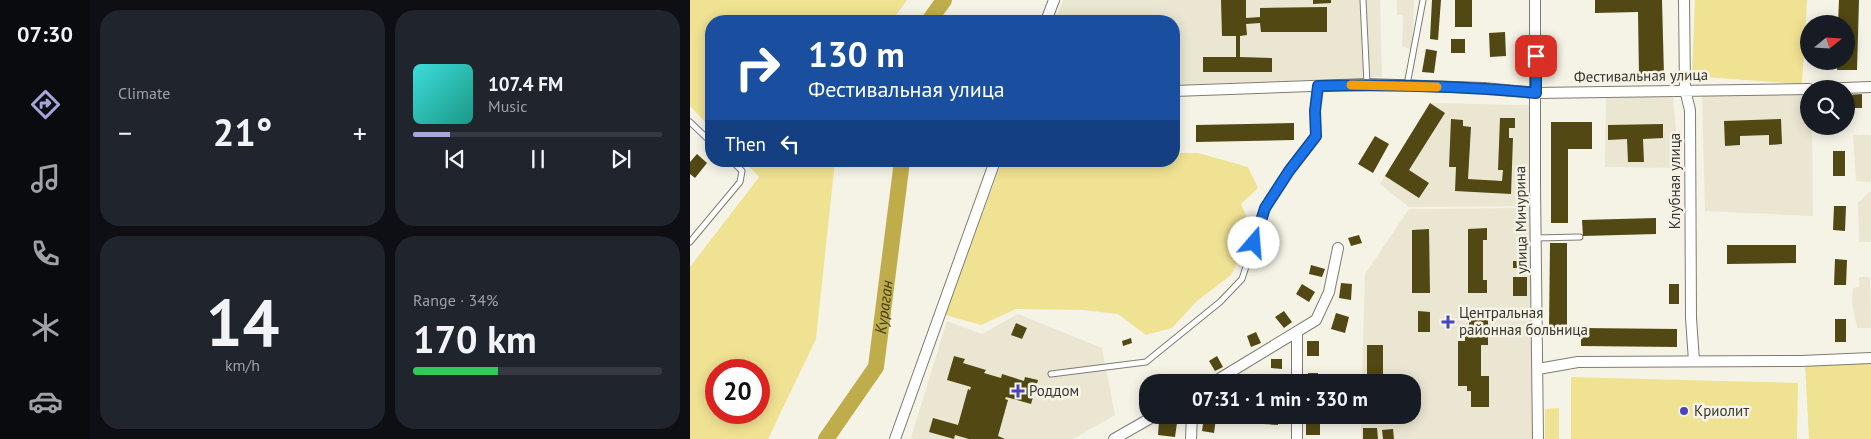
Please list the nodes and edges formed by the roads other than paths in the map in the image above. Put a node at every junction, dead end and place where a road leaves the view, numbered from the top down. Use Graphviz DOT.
graph roads {
  1 [pos="1054,0"];
  2 [pos="1363,0"];
  3 [pos="1423,0"];
  4 [pos="1535,0"];
  5 [pos="1684,0"];
  6 [pos="1048,15"];
  7 [pos="1367,84"];
  8 [pos="1318,86"];
  9 [pos="1407,86"];
  10 [pos="1871,87"];
  11 [pos="1855,88"];
  12 [pos="1800,89"];
  13 [pos="1685,90"];
  14 [pos="1180,91"];
  15 [pos="1536,93"];
  16 [pos="690,122"];
  17 [pos="705,136"];
  18 [pos="738,167"];
  19 [pos="993,167"];
  20 [pos="1536,238"];
  21 [pos="1580,238"];
  22 [pos="690,242"];
  23 [pos="1338,248"];
  24 [pos="1297,334"];
  25 [pos="1871,358"];
  26 [pos="1694,361"];
  27 [pos="1538,370"];
  28 [pos="1051,374"];
  29 [pos="1227,374"];
  30 [pos="1297,374"];
  31 [pos="1140,424"];
  32 [pos="1192,424"];
  33 [pos="1297,424"];
  34 [pos="895,439"];
  35 [pos="1114,439"];
  36 [pos="1191,439"];
  37 [pos="1297,439"];
  38 [pos="1538,439"];
  1 -- 6 [label="street"];
  2 -- 7 [label="lane"];
  3 -- 9 [label="lane"];
  4 -- 15 [label="street, улица Мичурина"];
  5 -- 13 [label="street, Клубная улица"];
  7 -- 8 [label="street, Фестивальная улица"];
  7 -- 9 [label="street, Фестивальная улица"];
  8 -- 14 [label="street, Фестивальная улица"];
  8 -- 28 [label="lane"];
  9 -- 15 [label="street, Фестивальная улица"];
  10 -- 11 [label="street"];
  12 -- 13 [label="street, Фестивальная улица"];
  13 -- 15 [label="street, Фестивальная улица"];
  13 -- 26 [label="street, Клубная улица"];
  15 -- 20 [label="street, улица Мичурина"];
  16 -- 17 [label="lane"];
  18 -- 22 [label="lane"];
  19 -- 34 [label="street"];
  20 -- 21 [label="lane"];
  20 -- 27 [label="street, улица Мичурина"];
  23 -- 24 [label="street"];
  24 -- 29 [label="street"];
  24 -- 30 [label="street"];
  25 -- 26 [label="street"];
  26 -- 27 [label="street"];
  27 -- 38 [label="street, улица Мичурина"];
  31 -- 35 [label="street"];
  32 -- 36 [label="street"];
  33 -- 37 [label="street"];
}
